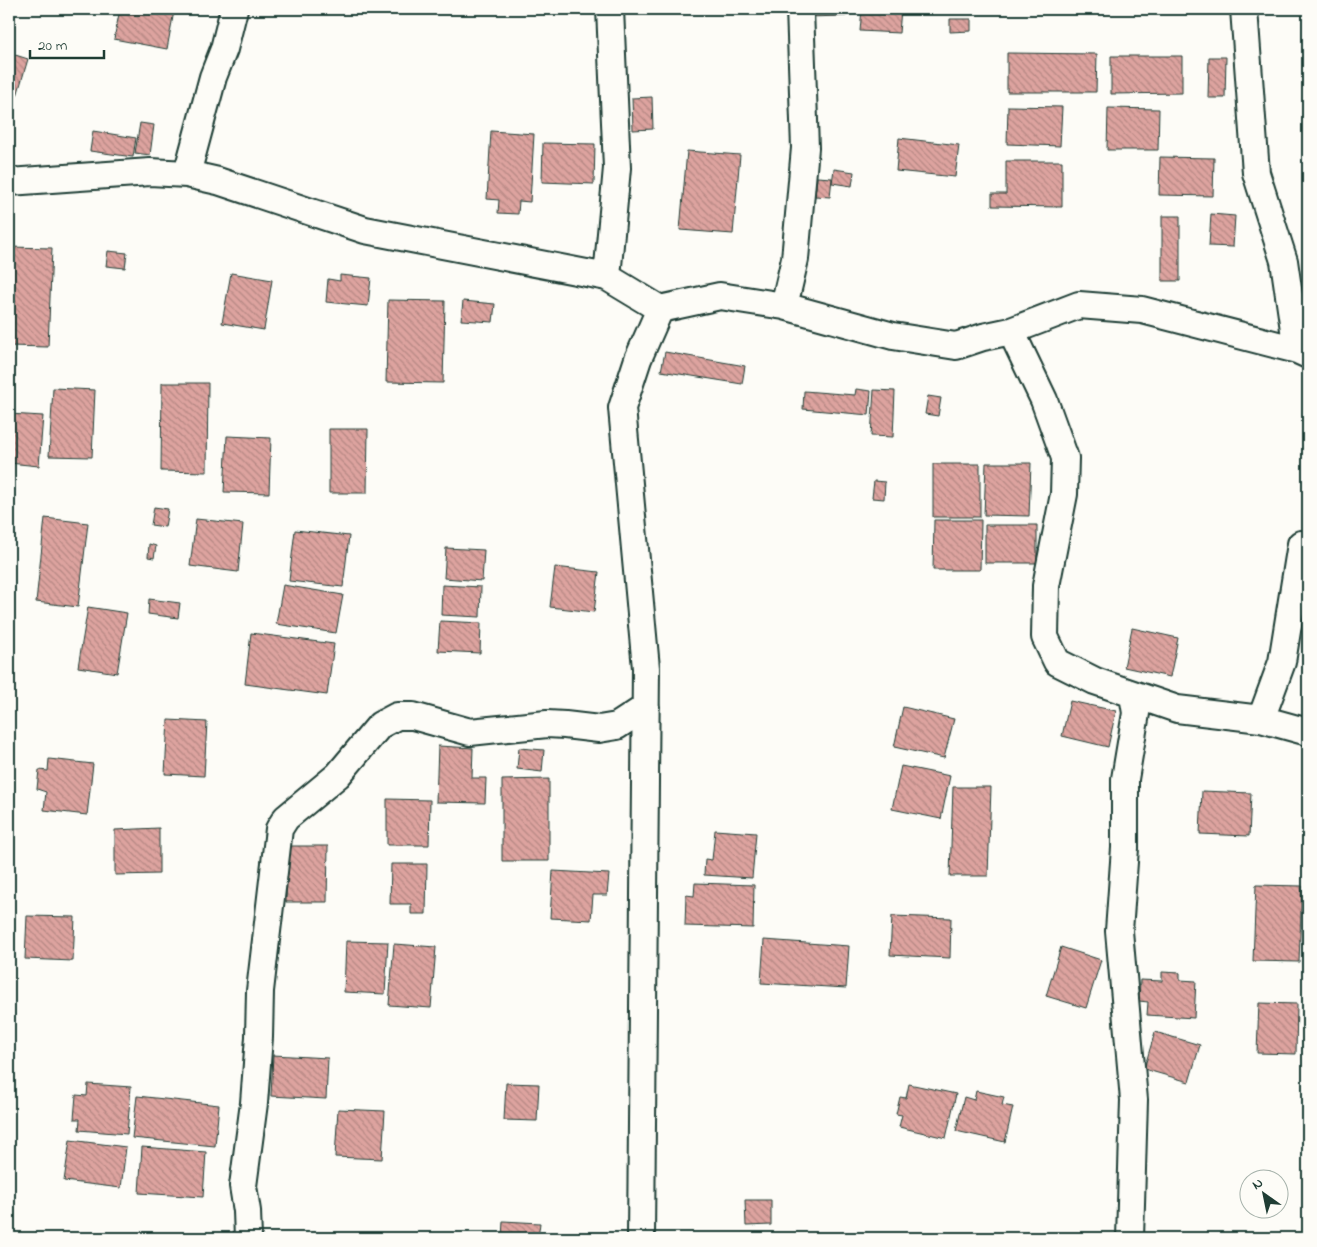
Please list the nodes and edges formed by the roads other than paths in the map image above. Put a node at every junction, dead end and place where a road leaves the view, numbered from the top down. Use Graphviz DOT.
graph roads {
  1 [pos="234,9"];
  2 [pos="610,9"];
  3 [pos="800,9"];
  4 [pos="1244,9"];
  5 [pos="187,174"];
  6 [pos="9,182"];
  7 [pos="607,277"];
  8 [pos="784,306"];
  9 [pos="660,309"];
  10 [pos="1011,331"];
  11 [pos="1303,352"];
  12 [pos="1301,544"];
  13 [pos="1133,695"];
  14 [pos="646,708"];
  15 [pos="1260,719"];
  16 [pos="1308,732"];
  17 [pos="248,1238"];
  18 [pos="641,1238"];
  19 [pos="1130,1238"];
  1 -- 5 [label="street"];
  2 -- 7 [label="street"];
  3 -- 8 [label="street"];
  4 -- 11 [label="street"];
  5 -- 6 [label="street"];
  5 -- 7 [label="street"];
  7 -- 9 [label="street"];
  8 -- 9 [label="street"];
  8 -- 10 [label="street"];
  9 -- 14 [label="street"];
  10 -- 11 [label="street"];
  10 -- 13 [label="street"];
  12 -- 15 [label="street"];
  13 -- 15 [label="street"];
  13 -- 19 [label="street"];
  14 -- 17 [label="street"];
  14 -- 18 [label="street"];
  15 -- 16 [label="street"];
}
